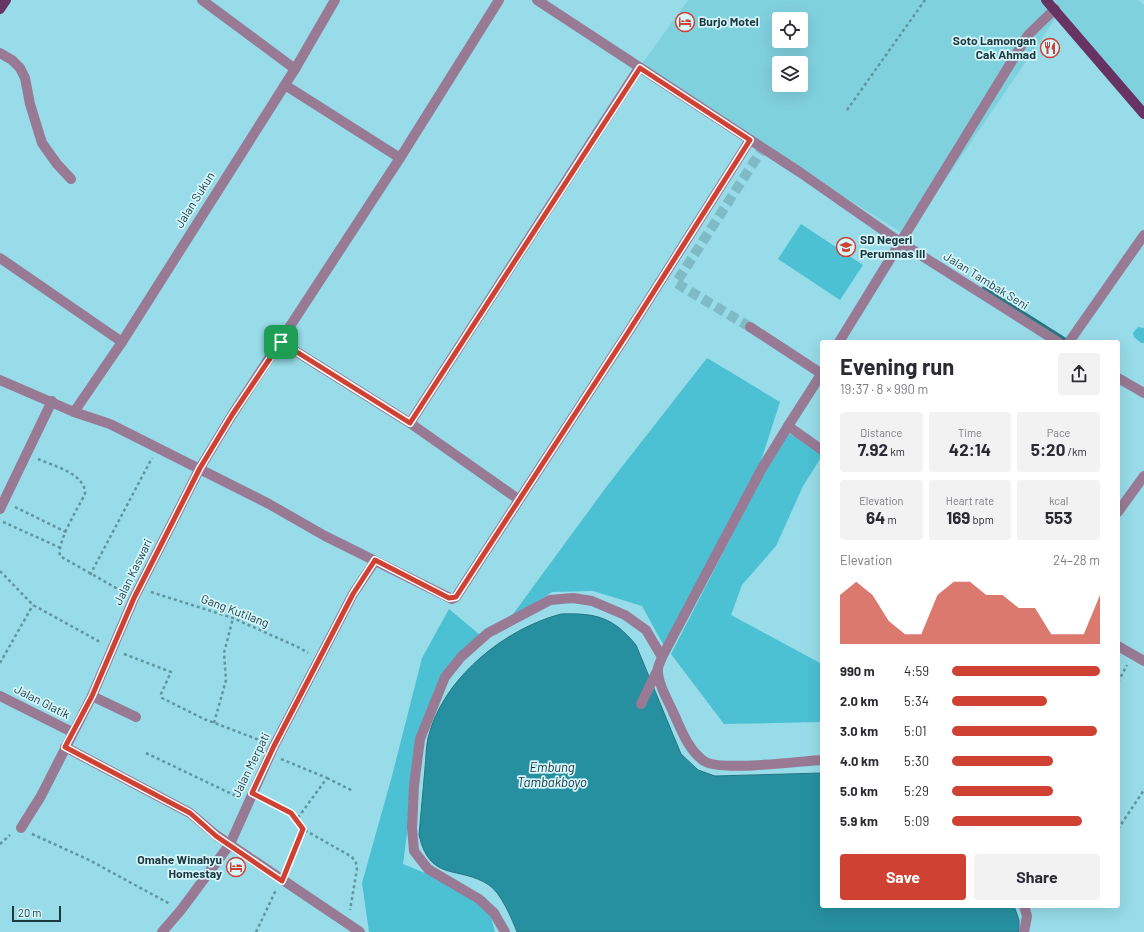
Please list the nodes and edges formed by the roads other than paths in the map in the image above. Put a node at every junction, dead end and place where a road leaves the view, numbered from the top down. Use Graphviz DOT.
graph roads {
  1 [pos="6,0"];
  2 [pos="202,0"];
  3 [pos="336,0"];
  4 [pos="498,0"];
  5 [pos="537,0"];
  6 [pos="1047,0"];
  7 [pos="0,9"];
  8 [pos="1055,9"];
  9 [pos="0,53"];
  10 [pos="640,68"];
  11 [pos="296,69"];
  12 [pos="285,85"];
  13 [pos="1144,114"];
  14 [pos="750,140"];
  15 [pos="400,158"];
  16 [pos="71,179"];
  17 [pos="1144,235"];
  18 [pos="900,242"];
  19 [pos="0,258"];
  20 [pos="750,327"];
  21 [pos="840,340"];
  22 [pos="1055,340"];
  23 [pos="1070,340"];
  24 [pos="122,342"];
  25 [pos="281,342"];
  26 [pos="820,372"];
  27 [pos="820,376"];
  28 [pos="1120,379"];
  29 [pos="0,380"];
  30 [pos="1144,393"];
  31 [pos="52,401"];
  32 [pos="74,412"];
  33 [pos="410,423"];
  34 [pos="788,426"];
  35 [pos="820,449"];
  36 [pos="200,468"];
  37 [pos="1144,476"];
  38 [pos="518,499"];
  39 [pos="1,505"];
  40 [pos="1120,509"];
  41 [pos="375,560"];
  42 [pos="1120,647"];
  43 [pos="662,657"];
  44 [pos="1144,661"];
  45 [pos="658,669"];
  46 [pos="0,696"];
  47 [pos="92,696"];
  48 [pos="641,704"];
  49 [pos="136,717"];
  50 [pos="72,732"];
  51 [pos="65,747"];
  52 [pos="820,760"];
  53 [pos="21,828"];
  54 [pos="230,844"];
  55 [pos="1025,908"];
  56 [pos="162,932"];
  57 [pos="360,932"];
  58 [pos="505,932"];
  59 [pos="1024,932"];
  1 -- 7 [label="main road"];
  2 -- 11 [label="street"];
  3 -- 11 [label="street, Jalan Sukun"];
  4 -- 15 [label="street, Jalan Kaswari"];
  5 -- 10 [label="street, Jalan Tambak Seni"];
  6 -- 8 [label="main road"];
  8 -- 13 [label="main road"];
  8 -- 18 [label="street"];
  9 -- 16 [label="street"];
  10 -- 14 [label="street, Jalan Tambak Seni"];
  10 -- 33 [label="street"];
  11 -- 12 [label="street, Jalan Sukun"];
  12 -- 15 [label="street"];
  12 -- 24 [label="street, Jalan Sukun"];
  14 -- 18 [label="street, Jalan Tambak Seni"];
  14 -- 38 [label="street"];
  15 -- 25 [label="street, Jalan Kaswari"];
  17 -- 23 [label="street"];
  18 -- 21 [label="street"];
  18 -- 22 [label="street, Jalan Tambak Seni"];
  19 -- 24 [label="street"];
  20 -- 26 [label="street"];
  24 -- 32 [label="street, Jalan Sukun"];
  25 -- 33 [label="street"];
  25 -- 36 [label="street, Jalan Kaswari"];
  27 -- 34 [label="street"];
  28 -- 30 [label="street"];
  29 -- 31 [label="street"];
  31 -- 32 [label="street"];
  31 -- 39 [label="street"];
  32 -- 36 [label="street"];
  33 -- 38 [label="street"];
  34 -- 35 [label="street"];
  34 -- 43 [label="street"];
  36 -- 41 [label="street"];
  36 -- 47 [label="street, Jalan Kaswari"];
  37 -- 40 [label="street"];
  38 -- 41 [label="street"];
  41 -- 54 [label="street, Jalan Merpati"];
  42 -- 44 [label="street"];
  43 -- 45 [label="street"];
  43 -- 58 [label="street"];
  45 -- 48 [label="street"];
  45 -- 52 [label="street"];
  46 -- 50 [label="street, Jalan Glatik"];
  47 -- 49 [label="street"];
  47 -- 50 [label="street, Jalan Kaswari"];
  50 -- 51 [label="street, Jalan Kaswari"];
  51 -- 53 [label="street, Jalan Kaswari"];
  51 -- 54 [label="street"];
  54 -- 56 [label="street, Jalan Merpati"];
  54 -- 57 [label="street"];
  55 -- 59 [label="street"];
}
